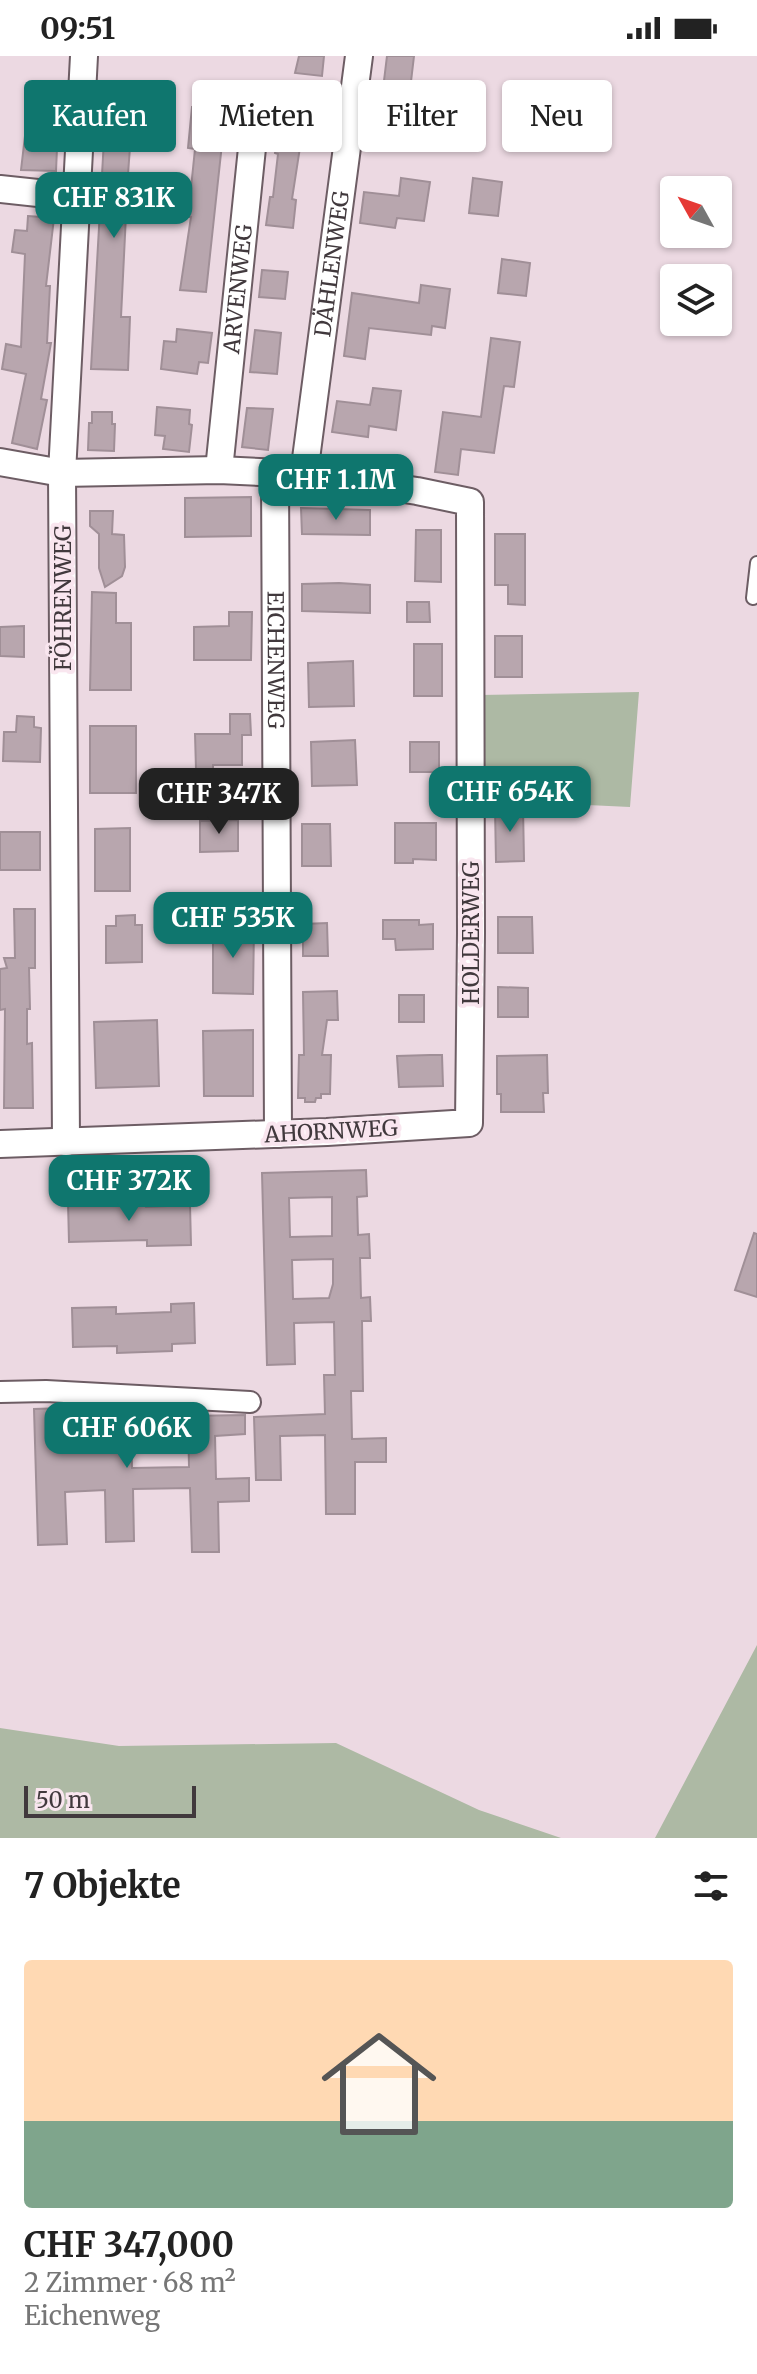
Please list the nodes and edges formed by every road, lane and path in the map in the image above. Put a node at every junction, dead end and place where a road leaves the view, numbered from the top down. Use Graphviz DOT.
graph roads {
  1 [pos="84,56"];
  2 [pos="359,56"];
  3 [pos="252,152"];
  4 [pos="0,189"];
  5 [pos="75,197"];
  6 [pos="0,462"];
  7 [pos="219,470"];
  8 [pos="275,472"];
  9 [pos="62,473"];
  10 [pos="304,474"];
  11 [pos="757,563"];
  12 [pos="753,598"];
  13 [pos="469,1123"];
  14 [pos="278,1134"];
  15 [pos="66,1142"];
  16 [pos="0,1144"];
  17 [pos="0,1392"];
  18 [pos="250,1402"];
  1 -- 5 [label="street, FÖHRENWEG"];
  2 -- 10 [label="street, DÄHLENWEG"];
  3 -- 7 [label="street, ARVENWEG"];
  4 -- 5 [label="street"];
  5 -- 9 [label="street, FÖHRENWEG"];
  6 -- 9 [label="street"];
  7 -- 8 [label="street"];
  7 -- 9 [label="street"];
  8 -- 10 [label="street"];
  8 -- 14 [label="street, EICHENWEG"];
  9 -- 15 [label="street, FÖHRENWEG"];
  10 -- 13 [label="street, HOLDERWEG"];
  11 -- 12 [label="lane"];
  13 -- 14 [label="street, AHORNWEG"];
  14 -- 15 [label="street, AHORNWEG"];
  15 -- 16 [label="street, AHORNWEG"];
  17 -- 18 [label="street"];
}
